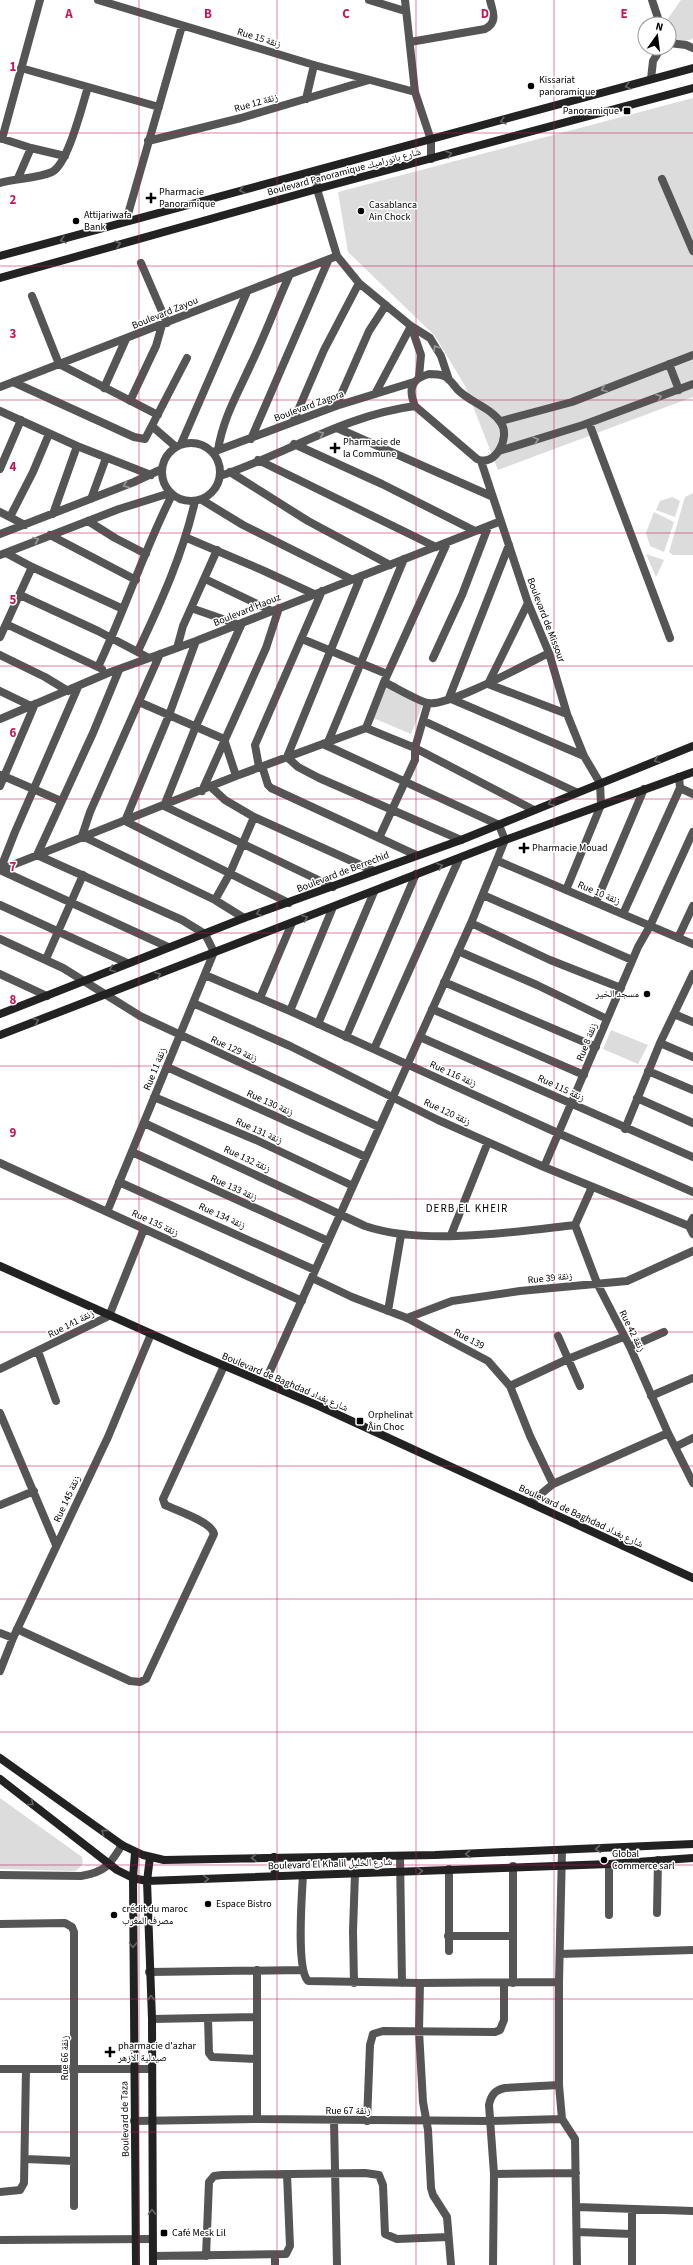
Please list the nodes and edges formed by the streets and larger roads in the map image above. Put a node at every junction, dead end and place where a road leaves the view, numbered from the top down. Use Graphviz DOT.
graph roads {
  1 [pos="40,0"];
  2 [pos="98,0"];
  3 [pos="369,0"];
  4 [pos="405,0"];
  5 [pos="490,0"];
  6 [pos="652,0"];
  7 [pos="405,11"];
  8 [pos="657,16"];
  9 [pos="182,26"];
  10 [pos="410,42"];
  11 [pos="677,44"];
  12 [pos="693,48"];
  13 [pos="656,56"];
  14 [pos="314,65"];
  15 [pos="21,68"];
  16 [pos="693,68"];
  17 [pos="651,79"];
  18 [pos="369,80"];
  19 [pos="88,87"];
  20 [pos="693,88"];
  21 [pos="415,92"];
  22 [pos="306,99"];
  23 [pos="159,107"];
  24 [pos="1,139"];
  25 [pos="431,140"];
  26 [pos="148,141"];
  27 [pos="31,148"];
  28 [pos="65,156"];
  29 [pos="431,159"];
  30 [pos="316,171"];
  31 [pos="18,178"];
  32 [pos="662,179"];
  33 [pos="0,183"];
  34 [pos="317,190"];
  35 [pos="126,221"];
  36 [pos="693,251"];
  37 [pos="0,256"];
  38 [pos="337,256"];
  39 [pos="328,261"];
  40 [pos="141,262"];
  41 [pos="289,276"];
  42 [pos="0,278"];
  43 [pos="359,283"];
  44 [pos="247,292"];
  45 [pos="32,296"];
  46 [pos="386,305"];
  47 [pos="165,324"];
  48 [pos="411,326"];
  49 [pos="126,339"];
  50 [pos="693,355"];
  51 [pos="187,358"];
  52 [pos="59,364"];
  53 [pos="669,364"];
  54 [pos="416,380"];
  55 [pos="449,380"];
  56 [pos="13,382"];
  57 [pos="693,384"];
  58 [pos="0,387"];
  59 [pos="104,388"];
  60 [pos="679,390"];
  61 [pos="375,394"];
  62 [pos="130,401"];
  63 [pos="336,406"];
  64 [pos="415,406"];
  65 [pos="0,411"];
  66 [pos="158,415"];
  67 [pos="21,420"];
  68 [pos="293,422"];
  69 [pos="501,422"];
  70 [pos="589,423"];
  71 [pos="153,427"];
  72 [pos="337,428"];
  73 [pos="49,434"];
  74 [pos="251,438"];
  75 [pos="294,444"];
  76 [pos="179,445"];
  77 [pos="77,446"];
  78 [pos="215,451"];
  79 [pos="499,451"];
  80 [pos="106,458"];
  81 [pos="258,460"];
  82 [pos="481,461"];
  83 [pos="0,469"];
  84 [pos="162,469"];
  85 [pos="230,472"];
  86 [pos="151,475"];
  87 [pos="220,476"];
  88 [pos="171,494"];
  89 [pos="492,496"];
  90 [pos="91,499"];
  91 [pos="198,501"];
  92 [pos="0,512"];
  93 [pos="53,514"];
  94 [pos="10,517"];
  95 [pos="88,521"];
  96 [pos="501,521"];
  97 [pos="25,525"];
  98 [pos="488,527"];
  99 [pos="475,531"];
  100 [pos="0,534"];
  101 [pos="50,535"];
  102 [pos="187,538"];
  103 [pos="447,543"];
  104 [pos="509,545"];
  105 [pos="436,546"];
  106 [pos="217,550"];
  107 [pos="3,554"];
  108 [pos="146,554"];
  109 [pos="404,559"];
  110 [pos="390,565"];
  111 [pos="32,567"];
  112 [pos="361,576"];
  113 [pos="205,579"];
  114 [pos="351,579"];
  115 [pos="136,580"];
  116 [pos="318,593"];
  117 [pos="20,595"];
  118 [pos="528,603"];
  119 [pos="192,608"];
  120 [pos="124,609"];
  121 [pos="276,609"];
  122 [pos="6,624"];
  123 [pos="240,624"];
  124 [pos="0,637"];
  125 [pos="112,638"];
  126 [pos="670,638"];
  127 [pos="302,639"];
  128 [pos="196,641"];
  129 [pos="176,648"];
  130 [pos="138,651"];
  131 [pos="331,652"];
  132 [pos="549,653"];
  133 [pos="160,654"];
  134 [pos="0,655"];
  135 [pos="150,658"];
  136 [pos="433,658"];
  137 [pos="360,664"];
  138 [pos="98,667"];
  139 [pos="119,670"];
  140 [pos="108,673"];
  141 [pos="386,678"];
  142 [pos="488,684"];
  143 [pos="78,687"];
  144 [pos="68,690"];
  145 [pos="0,691"];
  146 [pos="449,698"];
  147 [pos="139,702"];
  148 [pos="428,704"];
  149 [pos="33,705"];
  150 [pos="567,714"];
  151 [pos="169,715"];
  152 [pos="0,719"];
  153 [pos="424,721"];
  154 [pos="196,726"];
  155 [pos="366,728"];
  156 [pos="224,740"];
  157 [pos="325,743"];
  158 [pos="693,746"];
  159 [pos="415,748"];
  160 [pos="584,756"];
  161 [pos="287,757"];
  162 [pos="260,767"];
  163 [pos="693,772"];
  164 [pos="2,775"];
  165 [pos="236,776"];
  166 [pos="679,777"];
  167 [pos="405,782"];
  168 [pos="600,782"];
  169 [pos="0,786"];
  170 [pos="211,787"];
  171 [pos="680,788"];
  172 [pos="35,789"];
  173 [pos="644,789"];
  174 [pos="202,791"];
  175 [pos="576,792"];
  176 [pos="693,794"];
  177 [pos="61,801"];
  178 [pos="601,805"];
  179 [pos="164,806"];
  180 [pos="393,808"];
  181 [pos="534,810"];
  182 [pos="254,816"];
  183 [pos="125,821"];
  184 [pos="499,825"];
  185 [pos="693,832"];
  186 [pos="82,836"];
  187 [pos="379,838"];
  188 [pos="461,840"];
  189 [pos="505,840"];
  190 [pos="243,844"];
  191 [pos="37,855"];
  192 [pos="416,855"];
  193 [pos="459,859"];
  194 [pos="498,862"];
  195 [pos="0,870"];
  196 [pos="374,870"];
  197 [pos="230,873"];
  198 [pos="416,874"];
  199 [pos="83,875"];
  200 [pos="333,887"];
  201 [pos="566,890"];
  202 [pos="374,892"];
  203 [pos="483,895"];
  204 [pos="215,900"];
  205 [pos="596,902"];
  206 [pos="72,903"];
  207 [pos="289,903"];
  208 [pos="0,905"];
  209 [pos="693,906"];
  210 [pos="333,907"];
  211 [pos="623,914"];
  212 [pos="244,918"];
  213 [pos="292,923"];
  214 [pos="471,924"];
  215 [pos="650,926"];
  216 [pos="59,932"];
  217 [pos="205,934"];
  218 [pos="678,938"];
  219 [pos="0,940"];
  220 [pos="693,944"];
  221 [pos="168,947"];
  222 [pos="214,952"];
  223 [pos="458,952"];
  224 [pos="46,960"];
  225 [pos="632,960"];
  226 [pos="127,963"];
  227 [pos="0,974"];
  228 [pos="693,974"];
  229 [pos="205,975"];
  230 [pos="85,981"];
  231 [pos="444,982"];
  232 [pos="620,988"];
  233 [pos="690,989"];
  234 [pos="106,994"];
  235 [pos="47,996"];
  236 [pos="260,998"];
  237 [pos="193,1003"];
  238 [pos="432,1009"];
  239 [pos="290,1011"];
  240 [pos="1,1013"];
  241 [pos="674,1014"];
  242 [pos="607,1019"];
  243 [pos="693,1022"];
  244 [pos="318,1024"];
  245 [pos="0,1035"];
  246 [pos="180,1035"];
  247 [pos="346,1037"];
  248 [pos="420,1037"];
  249 [pos="660,1043"];
  250 [pos="596,1047"];
  251 [pos="374,1049"];
  252 [pos="693,1057"];
  253 [pos="407,1065"];
  254 [pos="167,1067"];
  255 [pos="648,1071"];
  256 [pos="584,1075"];
  257 [pos="693,1090"];
  258 [pos="393,1096"];
  259 [pos="154,1097"];
  260 [pos="637,1098"];
  261 [pos="572,1104"];
  262 [pos="144,1123"];
  263 [pos="693,1123"];
  264 [pos="379,1127"];
  265 [pos="625,1128"];
  266 [pos="560,1134"];
  267 [pos="488,1142"];
  268 [pos="132,1152"];
  269 [pos="366,1157"];
  270 [pos="693,1158"];
  271 [pos="0,1163"];
  272 [pos="544,1167"];
  273 [pos="119,1182"];
  274 [pos="353,1186"];
  275 [pos="592,1187"];
  276 [pos="693,1192"];
  277 [pos="107,1212"];
  278 [pos="341,1214"];
  279 [pos="575,1225"];
  280 [pos="692,1226"];
  281 [pos="144,1229"];
  282 [pos="401,1235"];
  283 [pos="451,1235"];
  284 [pos="328,1241"];
  285 [pos="693,1251"];
  286 [pos="0,1266"];
  287 [pos="314,1274"];
  288 [pos="597,1283"];
  289 [pos="302,1301"];
  290 [pos="388,1311"];
  291 [pos="109,1316"];
  292 [pos="407,1318"];
  293 [pos="664,1332"];
  294 [pos="151,1334"];
  295 [pos="558,1336"];
  296 [pos="624,1337"];
  297 [pos="630,1347"];
  298 [pos="38,1351"];
  299 [pos="568,1359"];
  300 [pos="224,1366"];
  301 [pos="0,1369"];
  302 [pos="693,1378"];
  303 [pos="265,1382"];
  304 [pos="510,1386"];
  305 [pos="580,1386"];
  306 [pos="651,1396"];
  307 [pos="56,1401"];
  308 [pos="0,1413"];
  309 [pos="668,1433"];
  310 [pos="693,1438"];
  311 [pos="675,1447"];
  312 [pos="693,1483"];
  313 [pos="553,1484"];
  314 [pos="34,1491"];
  315 [pos="530,1503"];
  316 [pos="0,1505"];
  317 [pos="56,1545"];
  318 [pos="693,1578"];
  319 [pos="17,1629"];
  320 [pos="0,1633"];
  321 [pos="13,1638"];
  322 [pos="0,1671"];
  323 [pos="0,1758"];
  324 [pos="0,1779"];
  325 [pos="693,1844"];
  326 [pos="122,1845"];
  327 [pos="562,1850"];
  328 [pos="135,1852"];
  329 [pos="400,1856"];
  330 [pos="150,1857"];
  331 [pos="274,1857"];
  332 [pos="693,1858"];
  333 [pos="658,1860"];
  334 [pos="562,1864"];
  335 [pos="609,1864"];
  336 [pos="110,1865"];
  337 [pos="513,1866"];
  338 [pos="449,1869"];
  339 [pos="400,1872"];
  340 [pos="355,1873"];
  341 [pos="0,1875"];
  342 [pos="303,1875"];
  343 [pos="275,1876"];
  344 [pos="133,1878"];
  345 [pos="147,1881"];
  346 [pos="657,1913"];
  347 [pos="609,1915"];
  348 [pos="0,1924"];
  349 [pos="448,1936"];
  350 [pos="512,1936"];
  351 [pos="693,1950"];
  352 [pos="449,1951"];
  353 [pos="560,1954"];
  354 [pos="257,1970"];
  355 [pos="303,1970"];
  356 [pos="149,1972"];
  357 [pos="559,1982"];
  358 [pos="354,1983"];
  359 [pos="402,1983"];
  360 [pos="420,1983"];
  361 [pos="508,1983"];
  362 [pos="256,2017"];
  363 [pos="208,2018"];
  364 [pos="152,2019"];
  365 [pos="419,2031"];
  366 [pos="256,2059"];
  367 [pos="0,2069"];
  368 [pos="26,2069"];
  369 [pos="75,2069"];
  370 [pos="134,2069"];
  371 [pos="152,2069"];
  372 [pos="559,2085"];
  373 [pos="562,2118"];
  374 [pos="257,2119"];
  375 [pos="134,2121"];
  376 [pos="334,2121"];
  377 [pos="367,2121"];
  378 [pos="426,2121"];
  379 [pos="490,2121"];
  380 [pos="152,2122"];
  381 [pos="26,2159"];
  382 [pos="74,2161"];
  383 [pos="576,2173"];
  384 [pos="287,2174"];
  385 [pos="336,2174"];
  386 [pos="494,2174"];
  387 [pos="0,2192"];
  388 [pos="74,2206"];
  389 [pos="577,2207"];
  390 [pos="632,2209"];
  391 [pos="693,2211"];
  392 [pos="577,2232"];
  393 [pos="632,2234"];
  394 [pos="448,2238"];
  395 [pos="136,2239"];
  396 [pos="152,2239"];
  397 [pos="0,2240"];
  398 [pos="153,2256"];
  399 [pos="206,2256"];
  400 [pos="275,2256"];
  401 [pos="136,2265"];
  402 [pos="153,2265"];
  403 [pos="274,2265"];
  404 [pos="337,2265"];
  405 [pos="451,2265"];
  406 [pos="493,2265"];
  407 [pos="577,2265"];
  408 [pos="632,2265"];
  1 -- 15 [label="street"];
  2 -- 9 [label="street, Rue 15 زنقة"];
  3 -- 7 [label="street"];
  4 -- 7 [label="street"];
  5 -- 10 [label="street"];
  6 -- 8 [label="street"];
  7 -- 10 [label="street"];
  9 -- 14 [label="street, Rue 15 زنقة"];
  9 -- 23 [label="street"];
  10 -- 21 [label="street"];
  11 -- 12 [label="street"];
  13 -- 17 [label="street"];
  14 -- 18 [label="street, Rue 15 زنقة"];
  14 -- 22 [label="street"];
  15 -- 19 [label="street"];
  15 -- 24 [label="street"];
  16 -- 17 [label="street, Boulevard Panoramique شارع بانوراميك"];
  17 -- 25 [label="street, Boulevard Panoramique شارع بانوراميك, one-way"];
  18 -- 21 [label="street, Rue 15 زنقة"];
  18 -- 22 [label="street, Rue 12 زنقة"];
  19 -- 23 [label="street"];
  19 -- 28 [label="street"];
  29 -- 20 [label="street, Boulevard Panoramique شارع بانوراميك, one-way"];
  21 -- 25 [label="street"];
  22 -- 26 [label="street, Rue 12 زنقة"];
  23 -- 26 [label="street"];
  24 -- 27 [label="street"];
  25 -- 29 [label="street"];
  25 -- 30 [label="street, Boulevard Panoramique شارع بانوراميك"];
  26 -- 35 [label="street"];
  27 -- 28 [label="street"];
  27 -- 31 [label="street"];
  28 -- 31 [label="street"];
  29 -- 34 [label="street, Boulevard Panoramique شارع بانوراميك"];
  30 -- 34 [label="street"];
  30 -- 35 [label="street, Boulevard Panoramique شارع بانوراميك, one-way"];
  31 -- 33 [label="street"];
  32 -- 36 [label="street"];
  34 -- 38 [label="street"];
  42 -- 34 [label="street, Boulevard Panoramique شارع بانوراميك, one-way"];
  35 -- 37 [label="street, Boulevard Panoramique شارع بانوراميك, one-way"];
  38 -- 39 [label="street, Boulevard Zayou"];
  38 -- 43 [label="street"];
  39 -- 41 [label="street, Boulevard Zayou"];
  39 -- 74 [label="street"];
  40 -- 47 [label="street"];
  41 -- 44 [label="street, Boulevard Zayou"];
  41 -- 78 [label="street"];
  43 -- 46 [label="street"];
  43 -- 68 [label="street"];
  44 -- 47 [label="street, Boulevard Zayou"];
  44 -- 76 [label="street"];
  45 -- 52 [label="street"];
  46 -- 48 [label="street"];
  46 -- 63 [label="street"];
  47 -- 49 [label="street, Boulevard Zayou"];
  47 -- 62 [label="street"];
  48 -- 54 [label="street"];
  55 -- 48 [label="street, one-way"];
  48 -- 61 [label="street"];
  49 -- 52 [label="street, Boulevard Zayou"];
  49 -- 59 [label="street"];
  50 -- 53 [label="street"];
  51 -- 66 [label="street"];
  52 -- 56 [label="street, Boulevard Zayou"];
  52 -- 59 [label="street"];
  53 -- 60 [label="street"];
  53 -- 69 [label="street, one-way"];
  54 -- 55 [label="street"];
  54 -- 61 [label="street, Boulevard Zagora"];
  54 -- 64 [label="street"];
  55 -- 69 [label="street"];
  56 -- 58 [label="street, Boulevard Zayou"];
  56 -- 71 [label="street"];
  57 -- 60 [label="street"];
  59 -- 62 [label="street"];
  70 -- 60 [label="street, one-way"];
  61 -- 63 [label="street, Boulevard Zagora"];
  62 -- 66 [label="street"];
  63 -- 68 [label="street, Boulevard Zagora"];
  64 -- 72 [label="street"];
  64 -- 82 [label="street"];
  65 -- 67 [label="street"];
  66 -- 71 [label="street"];
  67 -- 73 [label="street"];
  67 -- 83 [label="street"];
  68 -- 74 [label="street, Boulevard Zagora"];
  69 -- 79 [label="street"];
  79 -- 70 [label="street, one-way"];
  70 -- 126 [label="street"];
  71 -- 76 [label="street"];
  75 -- 72 [label="street, one-way"];
  72 -- 89 [label="street"];
  73 -- 77 [label="street"];
  73 -- 94 [label="street"];
  74 -- 78 [label="street, Boulevard Zagora"];
  75 -- 81 [label="street"];
  75 -- 99 [label="street"];
  76 -- 78 [label="street"];
  76 -- 84 [label="street"];
  77 -- 80 [label="street"];
  77 -- 93 [label="street"];
  78 -- 87 [label="street"];
  79 -- 82 [label="street"];
  80 -- 86 [label="street"];
  80 -- 90 [label="street"];
  81 -- 85 [label="street"];
  81 -- 105 [label="street"];
  82 -- 89 [label="street, Boulevard de Missour"];
  84 -- 86 [label="street"];
  84 -- 88 [label="street"];
  85 -- 87 [label="street"];
  85 -- 110 [label="street"];
  86 -- 90 [label="street, one-way"];
  87 -- 91 [label="street"];
  88 -- 91 [label="street"];
  88 -- 95 [label="street"];
  88 -- 108 [label="street"];
  89 -- 96 [label="street, Boulevard de Missour"];
  90 -- 93 [label="street"];
  91 -- 102 [label="street"];
  91 -- 114 [label="street"];
  92 -- 94 [label="street"];
  93 -- 97 [label="street"];
  94 -- 97 [label="street"];
  95 -- 101 [label="street"];
  95 -- 108 [label="street"];
  96 -- 98 [label="street, Boulevard Haouz"];
  96 -- 104 [label="street, Boulevard de Missour"];
  97 -- 100 [label="street"];
  98 -- 99 [label="street, Boulevard Haouz"];
  98 -- 136 [label="street"];
  99 -- 103 [label="street, Boulevard Haouz"];
  107 -- 101 [label="street, one-way"];
  101 -- 115 [label="street"];
  102 -- 106 [label="street"];
  102 -- 130 [label="street"];
  103 -- 105 [label="street, Boulevard Haouz"];
  103 -- 141 [label="street"];
  104 -- 118 [label="street, Boulevard de Missour"];
  104 -- 146 [label="street"];
  105 -- 109 [label="street, Boulevard Haouz"];
  106 -- 113 [label="street"];
  106 -- 116 [label="street"];
  107 -- 111 [label="street"];
  108 -- 115 [label="street"];
  109 -- 110 [label="street, Boulevard Haouz"];
  109 -- 137 [label="street"];
  110 -- 112 [label="street, Boulevard Haouz"];
  111 -- 117 [label="street"];
  111 -- 120 [label="street"];
  112 -- 114 [label="street, Boulevard Haouz"];
  112 -- 131 [label="street"];
  113 -- 119 [label="street"];
  113 -- 121 [label="street"];
  114 -- 116 [label="street, Boulevard Haouz"];
  115 -- 120 [label="street"];
  116 -- 121 [label="street, Boulevard Haouz"];
  116 -- 127 [label="street"];
  117 -- 122 [label="street"];
  117 -- 125 [label="street"];
  118 -- 132 [label="street, Boulevard de Missour"];
  118 -- 142 [label="street"];
  119 -- 123 [label="street"];
  119 -- 129 [label="street"];
  120 -- 125 [label="street"];
  121 -- 123 [label="street, Boulevard Haouz"];
  121 -- 156 [label="street"];
  122 -- 124 [label="street"];
  122 -- 138 [label="street"];
  123 -- 128 [label="street, Boulevard Haouz"];
  123 -- 154 [label="street"];
  125 -- 130 [label="street"];
  125 -- 138 [label="street"];
  127 -- 131 [label="street"];
  127 -- 162 [label="street"];
  128 -- 129 [label="street, Boulevard Haouz"];
  128 -- 151 [label="street"];
  129 -- 133 [label="street, Boulevard Haouz"];
  130 -- 135 [label="street"];
  131 -- 137 [label="street"];
  131 -- 161 [label="street"];
  132 -- 142 [label="street"];
  132 -- 150 [label="street, Boulevard de Missour"];
  133 -- 135 [label="street, Boulevard Haouz"];
  133 -- 147 [label="street"];
  134 -- 144 [label="street"];
  135 -- 139 [label="street, Boulevard Haouz"];
  137 -- 141 [label="street"];
  137 -- 157 [label="street"];
  138 -- 140 [label="street"];
  139 -- 140 [label="street, Boulevard Haouz"];
  139 -- 177 [label="street"];
  140 -- 143 [label="street, Boulevard Haouz"];
  141 -- 148 [label="street"];
  141 -- 155 [label="street"];
  142 -- 146 [label="street"];
  142 -- 150 [label="street"];
  143 -- 144 [label="street, Boulevard Haouz"];
  143 -- 172 [label="street"];
  144 -- 149 [label="street, Boulevard Haouz"];
  145 -- 149 [label="street"];
  146 -- 148 [label="street"];
  146 -- 160 [label="street"];
  147 -- 151 [label="street"];
  147 -- 186 [label="street"];
  148 -- 153 [label="street"];
  149 -- 152 [label="street, Boulevard Haouz"];
  149 -- 164 [label="street"];
  150 -- 160 [label="street, Boulevard de Missour"];
  151 -- 154 [label="street"];
  151 -- 183 [label="street"];
  153 -- 159 [label="street"];
  153 -- 175 [label="street"];
  154 -- 156 [label="street"];
  154 -- 179 [label="street"];
  155 -- 157 [label="street"];
  155 -- 159 [label="street"];
  156 -- 165 [label="street"];
  156 -- 174 [label="street"];
  157 -- 161 [label="street"];
  157 -- 167 [label="street"];
  158 -- 168 [label="street, Boulevard de Berrechid, one-way"];
  159 -- 167 [label="street"];
  159 -- 181 [label="street"];
  160 -- 168 [label="street, Boulevard de Missour"];
  161 -- 162 [label="street"];
  161 -- 180 [label="street"];
  162 -- 165 [label="street"];
  162 -- 187 [label="street"];
  163 -- 166 [label="street"];
  164 -- 169 [label="street"];
  164 -- 172 [label="street"];
  165 -- 170 [label="street"];
  166 -- 171 [label="street"];
  166 -- 173 [label="street"];
  167 -- 180 [label="street"];
  167 -- 184 [label="street"];
  168 -- 175 [label="street, Boulevard de Berrechid"];
  168 -- 178 [label="street"];
  170 -- 174 [label="street"];
  170 -- 182 [label="street"];
  171 -- 176 [label="street"];
  171 -- 211 [label="street"];
  172 -- 177 [label="street"];
  172 -- 195 [label="street"];
  173 -- 178 [label="street"];
  173 -- 205 [label="street"];
  174 -- 179 [label="street"];
  175 -- 181 [label="street, Boulevard de Berrechid, one-way"];
  177 -- 191 [label="street"];
  178 -- 189 [label="street"];
  178 -- 201 [label="street"];
  179 -- 183 [label="street"];
  179 -- 190 [label="street"];
  180 -- 187 [label="street"];
  180 -- 188 [label="street"];
  181 -- 184 [label="street, Boulevard de Berrechid"];
  182 -- 190 [label="street"];
  182 -- 196 [label="street"];
  183 -- 186 [label="street"];
  183 -- 197 [label="street"];
  184 -- 188 [label="street, Boulevard de Berrechid"];
  184 -- 189 [label="street"];
  185 -- 215 [label="street, Rue 8 زنقة"];
  186 -- 191 [label="street"];
  186 -- 204 [label="street"];
  187 -- 192 [label="street"];
  188 -- 192 [label="street, Boulevard de Berrechid"];
  189 -- 193 [label="street"];
  189 -- 194 [label="street"];
  190 -- 197 [label="street"];
  190 -- 200 [label="street"];
  191 -- 195 [label="street"];
  191 -- 199 [label="street"];
  192 -- 196 [label="street, Boulevard de Berrechid"];
  198 -- 193 [label="street, one-way"];
  193 -- 251 [label="street"];
  194 -- 201 [label="street, Rue 10 زنقة"];
  194 -- 203 [label="street"];
  195 -- 206 [label="street"];
  196 -- 200 [label="street, Boulevard de Berrechid"];
  197 -- 204 [label="street"];
  197 -- 207 [label="street"];
  198 -- 202 [label="street"];
  198 -- 247 [label="street"];
  199 -- 206 [label="street"];
  199 -- 217 [label="street"];
  200 -- 207 [label="street, Boulevard de Berrechid"];
  201 -- 205 [label="street, Rue 10 زنقة"];
  202 -- 210 [label="street"];
  202 -- 244 [label="street"];
  203 -- 214 [label="street"];
  203 -- 225 [label="street"];
  204 -- 212 [label="street"];
  205 -- 211 [label="street, Rue 10 زنقة"];
  206 -- 216 [label="street"];
  206 -- 221 [label="street"];
  207 -- 212 [label="street, Boulevard de Berrechid, one-way"];
  208 -- 216 [label="street"];
  209 -- 218 [label="street"];
  213 -- 210 [label="street, one-way"];
  210 -- 239 [label="street"];
  211 -- 215 [label="street, Rue 10 زنقة"];
  212 -- 217 [label="street, Boulevard de Berrechid"];
  213 -- 222 [label="street"];
  213 -- 236 [label="street"];
  214 -- 223 [label="street"];
  214 -- 232 [label="street"];
  215 -- 218 [label="street, Rue 10 زنقة"];
  215 -- 225 [label="street, Rue 8 زنقة"];
  216 -- 224 [label="street"];
  216 -- 226 [label="street"];
  217 -- 221 [label="street, Boulevard de Berrechid"];
  217 -- 222 [label="street"];
  218 -- 220 [label="street, Rue 10 زنقة"];
  219 -- 224 [label="street, Rue 129 زنقة"];
  221 -- 226 [label="street, Boulevard de Berrechid"];
  222 -- 229 [label="street, Rue 11 زنقة"];
  234 -- 222 [label="street, one-way"];
  223 -- 231 [label="street"];
  223 -- 242 [label="street"];
  224 -- 230 [label="street, Rue 129 زنقة"];
  225 -- 232 [label="street, Rue 8 زنقة"];
  226 -- 230 [label="street, Boulevard de Berrechid, one-way"];
  227 -- 235 [label="street"];
  228 -- 233 [label="street"];
  229 -- 236 [label="street, Rue 116 زنقة"];
  229 -- 237 [label="street, Rue 11 زنقة"];
  230 -- 234 [label="street, Rue 129 زنقة"];
  230 -- 235 [label="street, Boulevard de Berrechid"];
  231 -- 238 [label="street"];
  231 -- 250 [label="street"];
  232 -- 242 [label="street, Rue 8 زنقة"];
  233 -- 241 [label="street"];
  245 -- 234 [label="street, one-way"];
  234 -- 246 [label="street, Rue 129 زنقة"];
  235 -- 240 [label="street, Boulevard de Berrechid"];
  236 -- 239 [label="street, Rue 116 زنقة"];
  237 -- 246 [label="street, Rue 11 زنقة"];
  237 -- 258 [label="street, Rue 120 زنقة"];
  238 -- 248 [label="street"];
  238 -- 256 [label="street"];
  239 -- 244 [label="street, Rue 116 زنقة"];
  241 -- 243 [label="street"];
  241 -- 249 [label="street"];
  242 -- 250 [label="street, Rue 8 زنقة"];
  244 -- 247 [label="street, Rue 116 زنقة"];
  246 -- 254 [label="street, Rue 11 زنقة"];
  246 -- 264 [label="street, Rue 129 زنقة"];
  247 -- 251 [label="street, Rue 116 زنقة"];
  248 -- 253 [label="street"];
  248 -- 261 [label="street, Rue 115 زنقة"];
  249 -- 252 [label="street"];
  249 -- 255 [label="street"];
  250 -- 256 [label="street, Rue 8 زنقة"];
  251 -- 253 [label="street, Rue 116 زنقة"];
  253 -- 258 [label="street"];
  253 -- 266 [label="street, Rue 116 زنقة"];
  254 -- 259 [label="street, Rue 11 زنقة"];
  254 -- 269 [label="street, Rue 130 زنقة"];
  255 -- 257 [label="street"];
  255 -- 260 [label="street"];
  256 -- 261 [label="street, Rue 8 زنقة"];
  258 -- 264 [label="street"];
  258 -- 267 [label="street, Rue 120 زنقة"];
  259 -- 262 [label="street, Rue 11 زنقة"];
  259 -- 274 [label="street, Rue 131 زنقة"];
  260 -- 263 [label="street"];
  260 -- 265 [label="street"];
  261 -- 265 [label="street, Rue 115 زنقة"];
  261 -- 266 [label="street, Rue 8 زنقة"];
  262 -- 268 [label="street, Rue 11 زنقة"];
  262 -- 278 [label="street, Rue 132 زنقة"];
  264 -- 269 [label="street"];
  265 -- 270 [label="street, Rue 115 زنقة"];
  266 -- 272 [label="street, Rue 8 زنقة"];
  266 -- 276 [label="street, Rue 116 زنقة"];
  267 -- 272 [label="street, Rue 120 زنقة"];
  267 -- 283 [label="street"];
  268 -- 273 [label="street, Rue 11 زنقة"];
  268 -- 284 [label="street, Rue 133 زنقة"];
  269 -- 274 [label="street"];
  271 -- 277 [label="street, Rue 135 زنقة"];
  272 -- 275 [label="street, Rue 120 زنقة"];
  273 -- 277 [label="street, Rue 11 زنقة"];
  273 -- 287 [label="street, Rue 134 زنقة"];
  274 -- 278 [label="street"];
  275 -- 279 [label="street"];
  275 -- 280 [label="street, Rue 120 زنقة"];
  277 -- 281 [label="street, Rue 135 زنقة"];
  278 -- 282 [label="street, Rue 132 زنقة"];
  278 -- 284 [label="street"];
  279 -- 283 [label="street, Rue 132 زنقة"];
  279 -- 288 [label="street, Rue 42 زنقة"];
  281 -- 289 [label="street, Rue 135 زنقة"];
  281 -- 291 [label="street, Rue 141 زنقة"];
  282 -- 283 [label="street, Rue 132 زنقة"];
  282 -- 290 [label="street"];
  284 -- 287 [label="street"];
  285 -- 288 [label="street, Rue 39 زنقة"];
  286 -- 291 [label="street, Boulevard de Baghdad شارع بغداد"];
  287 -- 289 [label="street"];
  287 -- 290 [label="street, Rue 139"];
  288 -- 292 [label="street, Rue 39 زنقة"];
  288 -- 296 [label="street, Rue 42 زنقة"];
  289 -- 303 [label="street"];
  290 -- 292 [label="street, Rue 139"];
  291 -- 294 [label="street, Boulevard de Baghdad شارع بغداد"];
  291 -- 298 [label="street, Rue 141 زنقة"];
  292 -- 304 [label="street, Rue 139"];
  293 -- 297 [label="street"];
  294 -- 300 [label="street, Boulevard de Baghdad شارع بغداد"];
  294 -- 317 [label="street, Rue 145 زنقة"];
  295 -- 299 [label="street"];
  296 -- 297 [label="street, Rue 42 زنقة"];
  296 -- 299 [label="street"];
  297 -- 306 [label="street, Rue 42 زنقة"];
  298 -- 301 [label="street, Rue 141 زنقة"];
  298 -- 307 [label="street"];
  299 -- 304 [label="street"];
  299 -- 305 [label="street"];
  300 -- 303 [label="street, Boulevard de Baghdad شارع بغداد"];
  300 -- 319 [label="street"];
  302 -- 306 [label="street"];
  303 -- 315 [label="street, Boulevard de Baghdad شارع بغداد"];
  304 -- 313 [label="street, Rue 139"];
  306 -- 309 [label="street, Rue 42 زنقة"];
  308 -- 314 [label="street"];
  309 -- 311 [label="street, Rue 42 زنقة"];
  309 -- 313 [label="street"];
  310 -- 311 [label="street"];
  311 -- 312 [label="street, Rue 42 زنقة"];
  313 -- 315 [label="street"];
  314 -- 316 [label="street"];
  314 -- 317 [label="street"];
  315 -- 318 [label="street, Boulevard de Baghdad شارع بغداد"];
  317 -- 319 [label="street, Rue 145 زنقة"];
  319 -- 321 [label="street, Rue 145 زنقة"];
  320 -- 321 [label="street"];
  321 -- 322 [label="street, Rue 145 زنقة"];
  326 -- 323 [label="street, Boulevard El Khalil شارع الخليل, one-way"];
  324 -- 336 [label="street, Boulevard El Khalil شارع الخليل, one-way"];
  325 -- 327 [label="street, Boulevard El Khalil شارع الخليل, one-way"];
  326 -- 328 [label="street, Boulevard El Khalil شارع الخليل"];
  326 -- 336 [label="street"];
  327 -- 329 [label="street, Boulevard El Khalil شارع الخليل, one-way"];
  327 -- 334 [label="street"];
  328 -- 330 [label="street, Boulevard El Khalil شارع الخليل"];
  328 -- 344 [label="street, Boulevard de Taza"];
  329 -- 331 [label="street, Boulevard El Khalil شارع الخليل"];
  329 -- 339 [label="street"];
  331 -- 330 [label="street, Boulevard El Khalil شارع الخليل, one-way"];
  330 -- 345 [label="street"];
  331 -- 343 [label="street"];
  332 -- 333 [label="street, Boulevard El Khalil شارع الخليل"];
  333 -- 335 [label="street, Boulevard El Khalil شارع الخليل"];
  333 -- 346 [label="street"];
  334 -- 335 [label="street, Boulevard El Khalil شارع الخليل"];
  334 -- 337 [label="street, Boulevard El Khalil شارع الخليل"];
  334 -- 353 [label="street"];
  335 -- 347 [label="street"];
  336 -- 341 [label="street"];
  336 -- 344 [label="street, Boulevard El Khalil شارع الخليل"];
  337 -- 338 [label="street, Boulevard El Khalil شارع الخليل"];
  337 -- 350 [label="street"];
  339 -- 338 [label="street, Boulevard El Khalil شارع الخليل, one-way"];
  338 -- 349 [label="street"];
  339 -- 340 [label="street, Boulevard El Khalil شارع الخليل"];
  339 -- 359 [label="street"];
  340 -- 342 [label="street, Boulevard El Khalil شارع الخليل"];
  340 -- 358 [label="street"];
  342 -- 343 [label="street, Boulevard El Khalil شارع الخليل"];
  342 -- 355 [label="street"];
  345 -- 343 [label="street, Boulevard El Khalil شارع الخليل, one-way"];
  344 -- 345 [label="street, Boulevard El Khalil شارع الخليل"];
  344 -- 370 [label="street, Boulevard de Taza, one-way"];
  345 -- 356 [label="street"];
  348 -- 369 [label="street, Rue 66 زنقة"];
  349 -- 350 [label="street"];
  349 -- 352 [label="street"];
  350 -- 361 [label="street"];
  351 -- 353 [label="street"];
  353 -- 357 [label="street"];
  354 -- 355 [label="street"];
  354 -- 356 [label="street"];
  354 -- 362 [label="street"];
  355 -- 358 [label="street"];
  364 -- 356 [label="street, one-way"];
  357 -- 361 [label="street"];
  357 -- 372 [label="street"];
  358 -- 359 [label="street"];
  359 -- 360 [label="street"];
  360 -- 361 [label="street"];
  360 -- 365 [label="street"];
  361 -- 365 [label="street"];
  362 -- 363 [label="street"];
  362 -- 366 [label="street"];
  363 -- 364 [label="street"];
  363 -- 366 [label="street"];
  364 -- 371 [label="street"];
  365 -- 377 [label="street"];
  365 -- 378 [label="street"];
  366 -- 374 [label="street"];
  367 -- 368 [label="street"];
  368 -- 369 [label="street"];
  368 -- 381 [label="street"];
  369 -- 370 [label="street"];
  369 -- 382 [label="street, Rue 66 زنقة"];
  370 -- 371 [label="street"];
  370 -- 375 [label="street, Boulevard de Taza"];
  371 -- 380 [label="street"];
  372 -- 373 [label="street"];
  372 -- 379 [label="street"];
  373 -- 379 [label="street, Rue 67 زنقة"];
  373 -- 383 [label="street"];
  374 -- 376 [label="street, Rue 67 زنقة"];
  374 -- 380 [label="street, Rue 67 زنقة"];
  375 -- 380 [label="street, Rue 67 زنقة"];
  375 -- 395 [label="street, Boulevard de Taza"];
  376 -- 377 [label="street, Rue 67 زنقة"];
  376 -- 385 [label="street"];
  377 -- 378 [label="street, Rue 67 زنقة"];
  378 -- 379 [label="street, Rue 67 زنقة"];
  378 -- 394 [label="street"];
  379 -- 386 [label="street"];
  396 -- 380 [label="street, one-way"];
  381 -- 382 [label="street"];
  381 -- 387 [label="street"];
  382 -- 388 [label="street, Rue 66 زنقة"];
  383 -- 386 [label="street"];
  383 -- 389 [label="street"];
  384 -- 385 [label="street"];
  384 -- 399 [label="street"];
  384 -- 400 [label="street"];
  385 -- 394 [label="street"];
  385 -- 404 [label="street"];
  386 -- 406 [label="street"];
  389 -- 390 [label="street"];
  389 -- 392 [label="street"];
  390 -- 391 [label="street"];
  390 -- 393 [label="street"];
  392 -- 393 [label="street"];
  392 -- 407 [label="street"];
  393 -- 408 [label="street"];
  394 -- 405 [label="street"];
  395 -- 396 [label="street"];
  395 -- 397 [label="street"];
  395 -- 401 [label="street, Boulevard de Taza"];
  396 -- 398 [label="street"];
  398 -- 399 [label="street"];
  398 -- 402 [label="street"];
  399 -- 400 [label="street"];
  400 -- 403 [label="street"];
}
